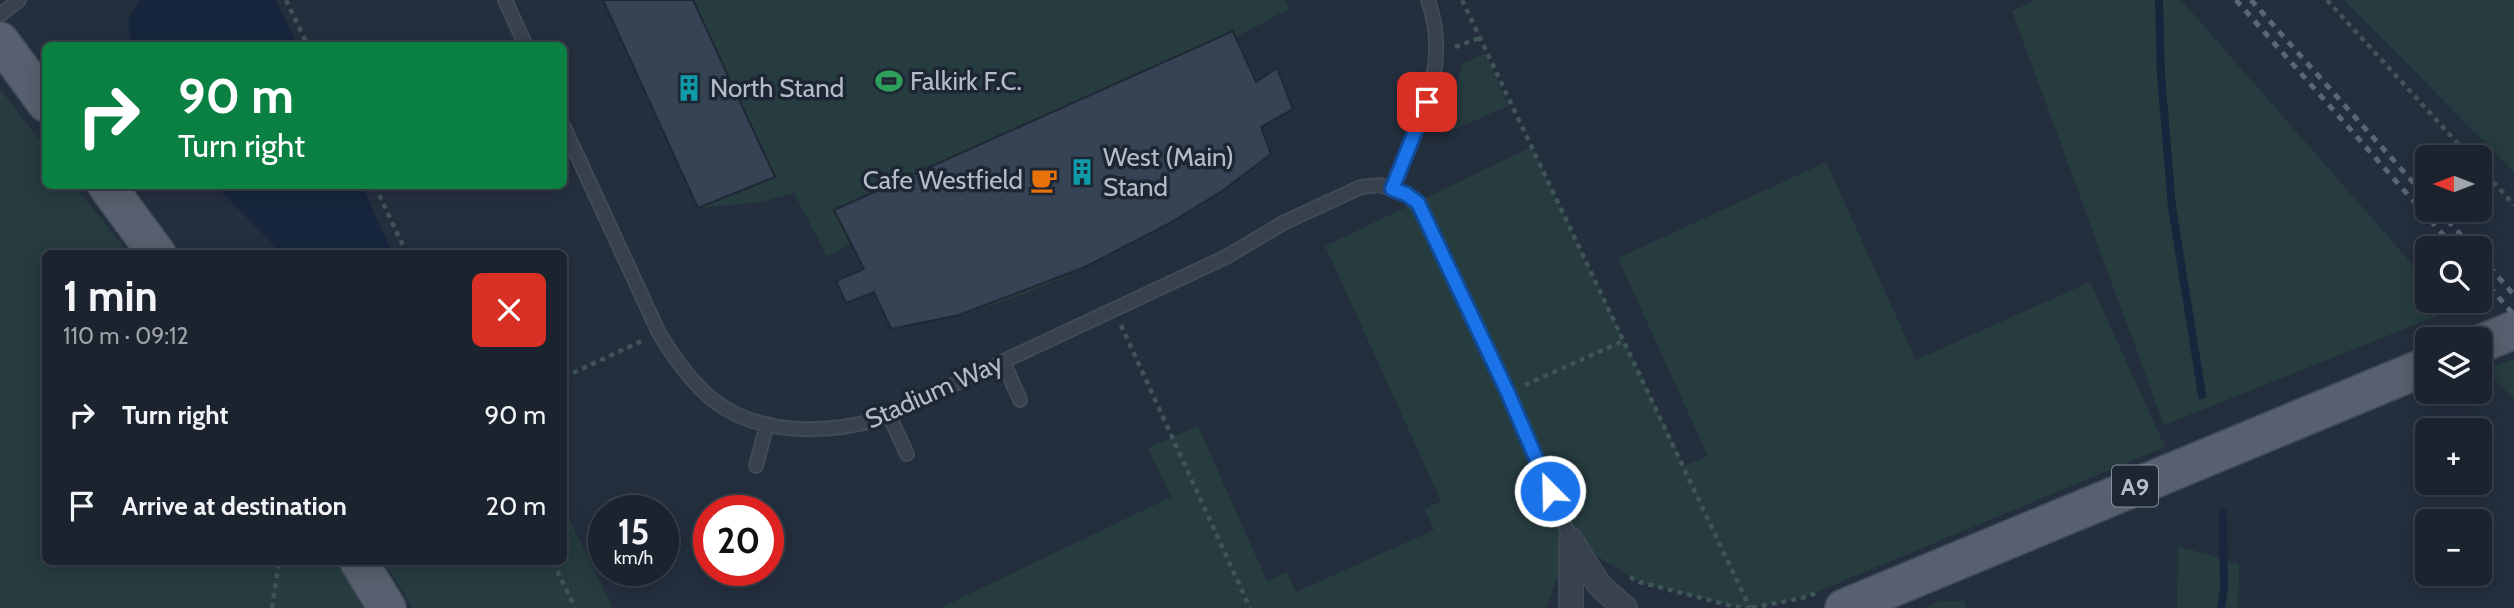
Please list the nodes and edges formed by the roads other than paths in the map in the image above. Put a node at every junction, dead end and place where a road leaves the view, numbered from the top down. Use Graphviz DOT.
graph roads {
  1 [pos="19,0"];
  2 [pos="505,0"];
  3 [pos="1428,0"];
  4 [pos="0,15"];
  5 [pos="0,41"];
  6 [pos="524,42"];
  7 [pos="42,98"];
  8 [pos="567,134"];
  9 [pos="109,189"];
  10 [pos="1392,189"];
  11 [pos="154,250"];
  12 [pos="2514,330"];
  13 [pos="2492,339"];
  14 [pos="1003,361"];
  15 [pos="2415,371"];
  16 [pos="1020,400"];
  17 [pos="889,415"];
  18 [pos="767,424"];
  19 [pos="907,454"];
  20 [pos="756,467"];
  21 [pos="1571,540"];
  22 [pos="361,565"];
  23 [pos="387,608"];
  24 [pos="1571,608"];
  25 [pos="1625,608"];
  26 [pos="1844,608"];
  1 -- 4 [label="lane"];
  2 -- 6 [label="lane"];
  3 -- 10 [label="lane"];
  5 -- 7 [label="main road"];
  8 -- 18 [label="lane, Stadium Way"];
  9 -- 11 [label="main road"];
  10 -- 14 [label="lane, Stadium Way"];
  10 -- 21 [label="lane"];
  12 -- 13 [label="main road"];
  14 -- 16 [label="lane"];
  14 -- 17 [label="lane, Stadium Way"];
  15 -- 26 [label="main road, A9"];
  17 -- 18 [label="lane, Stadium Way"];
  17 -- 19 [label="lane"];
  18 -- 20 [label="lane"];
  21 -- 24 [label="street"];
  21 -- 25 [label="street"];
  22 -- 23 [label="main road"];
}
